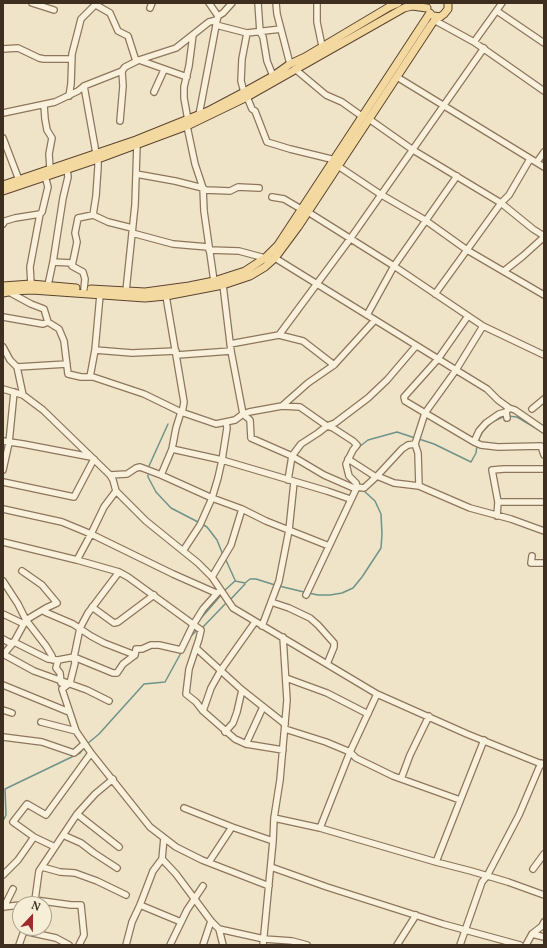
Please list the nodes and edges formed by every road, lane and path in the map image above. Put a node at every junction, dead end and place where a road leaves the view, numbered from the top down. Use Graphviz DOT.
graph roads {
  1 [pos="32,3"];
  2 [pos="209,3"];
  3 [pos="232,3"];
  4 [pos="258,3"];
  5 [pos="276,3"];
  6 [pos="317,3"];
  7 [pos="398,3"];
  8 [pos="448,3"];
  9 [pos="502,3"];
  10 [pos="96,4"];
  11 [pos="387,5"];
  12 [pos="428,8"];
  13 [pos="54,10"];
  14 [pos="497,11"];
  15 [pos="436,18"];
  16 [pos="217,20"];
  17 [pos="281,29"];
  18 [pos="260,32"];
  19 [pos="246,34"];
  20 [pos="193,35"];
  21 [pos="474,42"];
  22 [pos="544,43"];
  23 [pos="322,46"];
  24 [pos="484,48"];
  25 [pos="3,49"];
  26 [pos="71,60"];
  27 [pos="138,60"];
  28 [pos="292,67"];
  29 [pos="164,70"];
  30 [pos="122,72"];
  31 [pos="273,76"];
  32 [pos="187,77"];
  33 [pos="397,77"];
  34 [pos="84,86"];
  35 [pos="544,91"];
  36 [pos="154,92"];
  37 [pos="246,95"];
  38 [pos="69,96"];
  39 [pos="44,104"];
  40 [pos="444,105"];
  41 [pos="3,113"];
  42 [pos="199,115"];
  43 [pos="366,118"];
  44 [pos="120,121"];
  45 [pos="187,123"];
  46 [pos="3,138"];
  47 [pos="137,144"];
  48 [pos="413,150"];
  49 [pos="544,152"];
  50 [pos="97,156"];
  51 [pos="530,159"];
  52 [pos="537,162"];
  53 [pos="336,163"];
  54 [pos="544,167"];
  55 [pos="50,169"];
  56 [pos="67,169"];
  57 [pos="136,174"];
  58 [pos="45,176"];
  59 [pos="457,176"];
  60 [pos="19,180"];
  61 [pos="3,185"];
  62 [pos="203,188"];
  63 [pos="259,188"];
  64 [pos="3,191"];
  65 [pos="380,194"];
  66 [pos="272,197"];
  67 [pos="501,203"];
  68 [pos="305,210"];
  69 [pos="40,214"];
  70 [pos="94,215"];
  71 [pos="425,220"];
  72 [pos="3,224"];
  73 [pos="132,231"];
  74 [pos="544,236"];
  75 [pos="350,239"];
  76 [pos="209,249"];
  77 [pos="467,250"];
  78 [pos="265,258"];
  79 [pos="275,258"];
  80 [pos="53,262"];
  81 [pos="72,263"];
  82 [pos="394,266"];
  83 [pos="504,271"];
  84 [pos="214,280"];
  85 [pos="31,284"];
  86 [pos="318,284"];
  87 [pos="48,285"];
  88 [pos="222,285"];
  89 [pos="3,286"];
  90 [pos="84,289"];
  91 [pos="126,291"];
  92 [pos="6,293"];
  93 [pos="435,294"];
  94 [pos="100,295"];
  95 [pos="544,295"];
  96 [pos="166,296"];
  97 [pos="367,315"];
  98 [pos="468,316"];
  99 [pos="3,317"];
  100 [pos="375,320"];
  101 [pos="48,322"];
  102 [pos="483,326"];
  103 [pos="279,335"];
  104 [pos="230,344"];
  105 [pos="416,346"];
  106 [pos="3,347"];
  107 [pos="95,350"];
  108 [pos="231,351"];
  109 [pos="176,353"];
  110 [pos="544,355"];
  111 [pos="438,359"];
  112 [pos="67,364"];
  113 [pos="334,365"];
  114 [pos="17,367"];
  115 [pos="456,370"];
  116 [pos="90,377"];
  117 [pos="3,389"];
  118 [pos="14,392"];
  119 [pos="23,395"];
  120 [pos="544,399"];
  121 [pos="282,406"];
  122 [pos="532,409"];
  123 [pos="181,413"];
  124 [pos="508,413"];
  125 [pos="243,414"];
  126 [pos="425,414"];
  127 [pos="226,422"];
  128 [pos="326,426"];
  129 [pos="544,430"];
  130 [pos="416,440"];
  131 [pos="6,442"];
  132 [pos="474,442"];
  133 [pos="172,449"];
  134 [pos="544,455"];
  135 [pos="292,456"];
  136 [pos="92,458"];
  137 [pos="350,459"];
  138 [pos="222,460"];
  139 [pos="544,469"];
  140 [pos="3,470"];
  141 [pos="110,475"];
  142 [pos="161,475"];
  143 [pos="376,477"];
  144 [pos="291,481"];
  145 [pos="3,482"];
  146 [pos="419,486"];
  147 [pos="356,488"];
  148 [pos="116,491"];
  149 [pos="212,498"];
  150 [pos="350,499"];
  151 [pos="498,502"];
  152 [pos="544,502"];
  153 [pos="3,509"];
  154 [pos="242,509"];
  155 [pos="497,516"];
  156 [pos="289,530"];
  157 [pos="544,531"];
  158 [pos="91,534"];
  159 [pos="3,542"];
  160 [pos="329,546"];
  161 [pos="183,551"];
  162 [pos="532,556"];
  163 [pos="77,560"];
  164 [pos="544,563"];
  165 [pos="22,571"];
  166 [pos="119,572"];
  167 [pos="212,577"];
  168 [pos="3,581"];
  169 [pos="218,592"];
  170 [pos="307,592"];
  171 [pos="154,595"];
  172 [pos="271,602"];
  173 [pos="92,607"];
  174 [pos="46,609"];
  175 [pos="3,614"];
  176 [pos="25,622"];
  177 [pos="255,622"];
  178 [pos="195,626"];
  179 [pos="262,626"];
  180 [pos="80,628"];
  181 [pos="283,637"];
  182 [pos="3,639"];
  183 [pos="14,642"];
  184 [pos="196,648"];
  185 [pos="3,655"];
  186 [pos="135,655"];
  187 [pos="74,658"];
  188 [pos="55,660"];
  189 [pos="327,664"];
  190 [pos="221,670"];
  191 [pos="286,678"];
  192 [pos="61,680"];
  193 [pos="70,683"];
  194 [pos="3,685"];
  195 [pos="62,689"];
  196 [pos="242,690"];
  197 [pos="377,694"];
  198 [pos="109,701"];
  199 [pos="263,707"];
  200 [pos="3,710"];
  201 [pos="203,711"];
  202 [pos="69,712"];
  203 [pos="12,713"];
  204 [pos="368,714"];
  205 [pos="429,716"];
  206 [pos="40,722"];
  207 [pos="285,727"];
  208 [pos="76,731"];
  209 [pos="225,732"];
  210 [pos="3,737"];
  211 [pos="484,740"];
  212 [pos="246,744"];
  213 [pos="85,745"];
  214 [pos="283,750"];
  215 [pos="350,752"];
  216 [pos="91,753"];
  217 [pos="543,764"];
  218 [pos="113,779"];
  219 [pos="401,779"];
  220 [pos="460,800"];
  221 [pos="184,808"];
  222 [pos="77,814"];
  223 [pos="274,818"];
  224 [pos="232,827"];
  225 [pos="320,828"];
  226 [pos="63,835"];
  227 [pos="34,837"];
  228 [pos="164,838"];
  229 [pos="273,841"];
  230 [pos="55,847"];
  231 [pos="120,847"];
  232 [pos="544,854"];
  233 [pos="162,859"];
  234 [pos="209,862"];
  235 [pos="436,862"];
  236 [pos="270,867"];
  237 [pos="42,868"];
  238 [pos="117,868"];
  239 [pos="533,869"];
  240 [pos="3,875"];
  241 [pos="487,876"];
  242 [pos="203,886"];
  243 [pos="269,886"];
  244 [pos="13,888"];
  245 [pos="126,894"];
  246 [pos="544,895"];
  247 [pos="35,896"];
  248 [pos="194,900"];
  249 [pos="52,903"];
  250 [pos="140,905"];
  251 [pos="4,907"];
  252 [pos="416,915"];
  253 [pos="210,921"];
  254 [pos="181,922"];
  255 [pos="544,922"];
  256 [pos="219,929"];
  257 [pos="465,930"];
  258 [pos="532,934"];
  259 [pos="48,936"];
  260 [pos="544,938"];
  261 [pos="263,942"];
  262 [pos="69,945"];
  263 [pos="79,945"];
  264 [pos="126,945"];
  265 [pos="170,945"];
  266 [pos="203,945"];
  267 [pos="223,945"];
  268 [pos="307,945"];
  269 [pos="397,945"];
  270 [pos="460,945"];
  271 [pos="520,945"];
  272 [pos="526,945"];
  1 -- 13 [label="street"];
  2 -- 16 [label="street"];
  3 -- 16 [label="street"];
  4 -- 18 [label="street"];
  5 -- 17 [label="street"];
  6 -- 23 [label="street"];
  7 -- 11 [label="main road"];
  8 -- 15 [label="main road"];
  9 -- 14 [label="street"];
  10 -- 26 [label="street"];
  10 -- 27 [label="street"];
  11 -- 23 [label="main road"];
  12 -- 15 [label="main road"];
  12 -- 28 [label="main road"];
  12 -- 43 [label="main road"];
  14 -- 21 [label="street"];
  14 -- 22 [label="street"];
  15 -- 21 [label="street"];
  15 -- 33 [label="main road"];
  16 -- 19 [label="street"];
  16 -- 20 [label="street"];
  16 -- 42 [label="street"];
  17 -- 18 [label="street"];
  17 -- 28 [label="street"];
  18 -- 19 [label="street"];
  18 -- 31 [label="street"];
  19 -- 37 [label="street"];
  20 -- 27 [label="street"];
  20 -- 32 [label="street"];
  21 -- 24 [label="street"];
  23 -- 28 [label="main road"];
  24 -- 35 [label="street"];
  24 -- 40 [label="street"];
  25 -- 26 [label="street"];
  26 -- 38 [label="street"];
  27 -- 29 [label="street"];
  27 -- 30 [label="street"];
  28 -- 31 [label="main road"];
  28 -- 37 [label="main road"];
  28 -- 43 [label="street"];
  29 -- 32 [label="street"];
  29 -- 36 [label="street"];
  30 -- 34 [label="street"];
  30 -- 44 [label="street"];
  31 -- 37 [label="main road"];
  32 -- 45 [label="street"];
  33 -- 40 [label="street"];
  33 -- 43 [label="main road"];
  34 -- 38 [label="street"];
  34 -- 50 [label="street"];
  37 -- 42 [label="main road"];
  37 -- 45 [label="main road"];
  37 -- 53 [label="street"];
  38 -- 39 [label="street"];
  39 -- 41 [label="street"];
  39 -- 55 [label="street"];
  40 -- 48 [label="street"];
  40 -- 51 [label="street"];
  42 -- 45 [label="main road"];
  43 -- 48 [label="street"];
  43 -- 53 [label="main road"];
  45 -- 47 [label="main road"];
  45 -- 50 [label="main road"];
  45 -- 62 [label="street"];
  46 -- 60 [label="street"];
  47 -- 50 [label="main road"];
  47 -- 57 [label="street"];
  48 -- 59 [label="street"];
  48 -- 65 [label="street"];
  49 -- 52 [label="street"];
  50 -- 55 [label="main road"];
  50 -- 56 [label="main road"];
  50 -- 70 [label="street"];
  51 -- 52 [label="street"];
  51 -- 67 [label="street"];
  52 -- 54 [label="street"];
  53 -- 65 [label="street"];
  53 -- 68 [label="main road"];
  55 -- 60 [label="main road"];
  56 -- 58 [label="main road"];
  56 -- 80 [label="street"];
  57 -- 62 [label="street"];
  57 -- 73 [label="street"];
  58 -- 64 [label="main road"];
  58 -- 69 [label="street"];
  59 -- 67 [label="street"];
  59 -- 71 [label="street"];
  60 -- 61 [label="main road"];
  62 -- 63 [label="street"];
  62 -- 76 [label="street"];
  65 -- 71 [label="street"];
  65 -- 75 [label="street"];
  66 -- 68 [label="street"];
  67 -- 74 [label="street"];
  67 -- 77 [label="street"];
  68 -- 75 [label="street"];
  68 -- 78 [label="main road"];
  68 -- 79 [label="main road"];
  69 -- 72 [label="street"];
  69 -- 85 [label="street"];
  70 -- 73 [label="street"];
  70 -- 81 [label="street"];
  71 -- 77 [label="street"];
  71 -- 82 [label="street"];
  73 -- 76 [label="street"];
  73 -- 91 [label="street"];
  74 -- 83 [label="street"];
  75 -- 82 [label="street"];
  75 -- 86 [label="street"];
  76 -- 78 [label="street"];
  76 -- 84 [label="street"];
  77 -- 83 [label="street"];
  77 -- 93 [label="street"];
  78 -- 84 [label="main road"];
  79 -- 86 [label="street"];
  79 -- 88 [label="main road"];
  80 -- 81 [label="street"];
  80 -- 87 [label="street"];
  81 -- 90 [label="street"];
  82 -- 93 [label="street"];
  82 -- 97 [label="street"];
  83 -- 95 [label="street"];
  84 -- 91 [label="main road"];
  85 -- 87 [label="main road"];
  85 -- 89 [label="main road"];
  86 -- 97 [label="street"];
  86 -- 103 [label="street"];
  87 -- 90 [label="main road"];
  88 -- 96 [label="main road"];
  88 -- 104 [label="street"];
  90 -- 91 [label="main road"];
  92 -- 94 [label="main road"];
  92 -- 101 [label="street"];
  93 -- 98 [label="street"];
  94 -- 96 [label="main road"];
  94 -- 107 [label="street"];
  96 -- 109 [label="street"];
  97 -- 100 [label="street"];
  98 -- 102 [label="street"];
  98 -- 111 [label="street"];
  99 -- 101 [label="street"];
  100 -- 105 [label="street"];
  100 -- 113 [label="street"];
  101 -- 112 [label="street"];
  102 -- 110 [label="street"];
  102 -- 115 [label="street"];
  103 -- 104 [label="street"];
  103 -- 113 [label="street"];
  104 -- 108 [label="street"];
  105 -- 111 [label="street"];
  105 -- 128 [label="street"];
  106 -- 114 [label="street"];
  107 -- 109 [label="street"];
  107 -- 116 [label="street"];
  108 -- 109 [label="street"];
  108 -- 125 [label="street"];
  109 -- 123 [label="street"];
  111 -- 115 [label="street"];
  111 -- 126 [label="street"];
  112 -- 114 [label="street"];
  112 -- 116 [label="street"];
  113 -- 121 [label="street"];
  114 -- 119 [label="street"];
  115 -- 124 [label="street"];
  115 -- 126 [label="street"];
  116 -- 123 [label="street"];
  117 -- 118 [label="street"];
  118 -- 119 [label="street"];
  118 -- 131 [label="street"];
  119 -- 136 [label="street"];
  120 -- 122 [label="street"];
  121 -- 125 [label="street"];
  121 -- 128 [label="street"];
  123 -- 127 [label="street"];
  123 -- 133 [label="street"];
  124 -- 129 [label="street"];
  124 -- 132 [label="street"];
  125 -- 127 [label="street"];
  125 -- 135 [label="street"];
  126 -- 130 [label="street"];
  126 -- 132 [label="street"];
  127 -- 138 [label="street"];
  128 -- 135 [label="street"];
  128 -- 137 [label="street"];
  130 -- 143 [label="street"];
  130 -- 146 [label="street"];
  131 -- 136 [label="street"];
  131 -- 140 [label="street"];
  132 -- 134 [label="street"];
  133 -- 138 [label="street"];
  133 -- 142 [label="street"];
  135 -- 144 [label="street"];
  135 -- 147 [label="street"];
  136 -- 141 [label="street"];
  136 -- 145 [label="street"];
  137 -- 143 [label="street"];
  137 -- 147 [label="street"];
  138 -- 144 [label="street"];
  138 -- 149 [label="street"];
  139 -- 151 [label="street"];
  141 -- 142 [label="street"];
  141 -- 148 [label="street"];
  142 -- 149 [label="street"];
  143 -- 146 [label="street"];
  143 -- 147 [label="street"];
  144 -- 150 [label="street"];
  144 -- 156 [label="street"];
  146 -- 155 [label="street"];
  147 -- 150 [label="street"];
  148 -- 158 [label="street"];
  148 -- 161 [label="street"];
  149 -- 154 [label="street"];
  149 -- 161 [label="street"];
  150 -- 160 [label="street"];
  151 -- 152 [label="street"];
  151 -- 155 [label="street"];
  153 -- 158 [label="street"];
  154 -- 156 [label="street"];
  154 -- 167 [label="street"];
  155 -- 157 [label="street"];
  156 -- 160 [label="street"];
  156 -- 172 [label="street"];
  158 -- 163 [label="street"];
  158 -- 169 [label="street"];
  159 -- 163 [label="street"];
  160 -- 170 [label="street"];
  161 -- 167 [label="street"];
  162 -- 164 [label="street"];
  163 -- 166 [label="street"];
  165 -- 174 [label="street"];
  166 -- 171 [label="street"];
  166 -- 173 [label="street"];
  167 -- 169 [label="street"];
  168 -- 176 [label="street"];
  169 -- 177 [label="street"];
  169 -- 178 [label="street"];
  171 -- 173 [label="street"];
  171 -- 178 [label="street"];
  172 -- 179 [label="street"];
  172 -- 189 [label="street"];
  173 -- 180 [label="street"];
  174 -- 176 [label="street"];
  174 -- 180 [label="street"];
  175 -- 176 [label="street"];
  176 -- 183 [label="street"];
  176 -- 188 [label="street"];
  177 -- 179 [label="street"];
  177 -- 190 [label="street"];
  178 -- 184 [label="street"];
  178 -- 186 [label="street"];
  179 -- 181 [label="street"];
  180 -- 186 [label="street"];
  180 -- 187 [label="street"];
  181 -- 189 [label="street"];
  181 -- 191 [label="street"];
  182 -- 183 [label="street"];
  183 -- 185 [label="street"];
  183 -- 188 [label="street"];
  184 -- 190 [label="street"];
  184 -- 201 [label="street"];
  185 -- 192 [label="street"];
  186 -- 187 [label="street"];
  187 -- 188 [label="street"];
  187 -- 193 [label="street"];
  188 -- 192 [label="street"];
  189 -- 197 [label="street"];
  190 -- 196 [label="street"];
  190 -- 201 [label="street"];
  191 -- 204 [label="street"];
  191 -- 207 [label="street"];
  192 -- 193 [label="street"];
  192 -- 195 [label="street"];
  193 -- 195 [label="street"];
  193 -- 198 [label="street"];
  194 -- 202 [label="street"];
  195 -- 202 [label="street"];
  196 -- 199 [label="street"];
  196 -- 209 [label="street"];
  197 -- 204 [label="street"];
  197 -- 205 [label="street"];
  199 -- 207 [label="street"];
  199 -- 212 [label="street"];
  200 -- 203 [label="street"];
  201 -- 209 [label="street"];
  202 -- 208 [label="street"];
  204 -- 215 [label="street"];
  205 -- 211 [label="street"];
  205 -- 219 [label="street"];
  206 -- 208 [label="street"];
  207 -- 214 [label="street"];
  207 -- 215 [label="street"];
  208 -- 213 [label="street"];
  209 -- 212 [label="street"];
  210 -- 213 [label="street"];
  211 -- 217 [label="street"];
  211 -- 220 [label="street"];
  212 -- 214 [label="street"];
  213 -- 216 [label="street"];
  214 -- 223 [label="street"];
  215 -- 219 [label="street"];
  215 -- 225 [label="street"];
  216 -- 218 [label="street"];
  216 -- 227 [label="street"];
  217 -- 241 [label="street"];
  218 -- 222 [label="street"];
  218 -- 228 [label="street"];
  219 -- 220 [label="street"];
  220 -- 235 [label="street"];
  221 -- 224 [label="street"];
  222 -- 226 [label="street"];
  222 -- 231 [label="street"];
  223 -- 225 [label="street"];
  223 -- 229 [label="street"];
  224 -- 229 [label="street"];
  224 -- 234 [label="street"];
  225 -- 235 [label="street"];
  226 -- 230 [label="street"];
  226 -- 238 [label="street"];
  227 -- 230 [label="street"];
  227 -- 240 [label="street"];
  228 -- 233 [label="street"];
  228 -- 234 [label="street"];
  229 -- 236 [label="street"];
  230 -- 237 [label="street"];
  232 -- 239 [label="street"];
  233 -- 248 [label="street"];
  233 -- 250 [label="street"];
  234 -- 243 [label="street"];
  235 -- 241 [label="street"];
  236 -- 243 [label="street"];
  236 -- 252 [label="street"];
  237 -- 245 [label="street"];
  237 -- 247 [label="street"];
  241 -- 246 [label="street"];
  241 -- 257 [label="street"];
  242 -- 248 [label="street"];
  243 -- 261 [label="street"];
  244 -- 251 [label="street"];
  248 -- 253 [label="street"];
  248 -- 254 [label="street"];
  249 -- 263 [label="street"];
  250 -- 254 [label="street"];
  250 -- 264 [label="street"];
  252 -- 257 [label="street"];
  252 -- 269 [label="street"];
  253 -- 256 [label="street"];
  253 -- 266 [label="street"];
  254 -- 265 [label="street"];
  255 -- 258 [label="street"];
  256 -- 261 [label="street"];
  256 -- 267 [label="street"];
  257 -- 270 [label="street"];
  257 -- 271 [label="street"];
  258 -- 260 [label="street"];
  258 -- 272 [label="street"];
  259 -- 262 [label="street"];
  261 -- 268 [label="street"];
}
